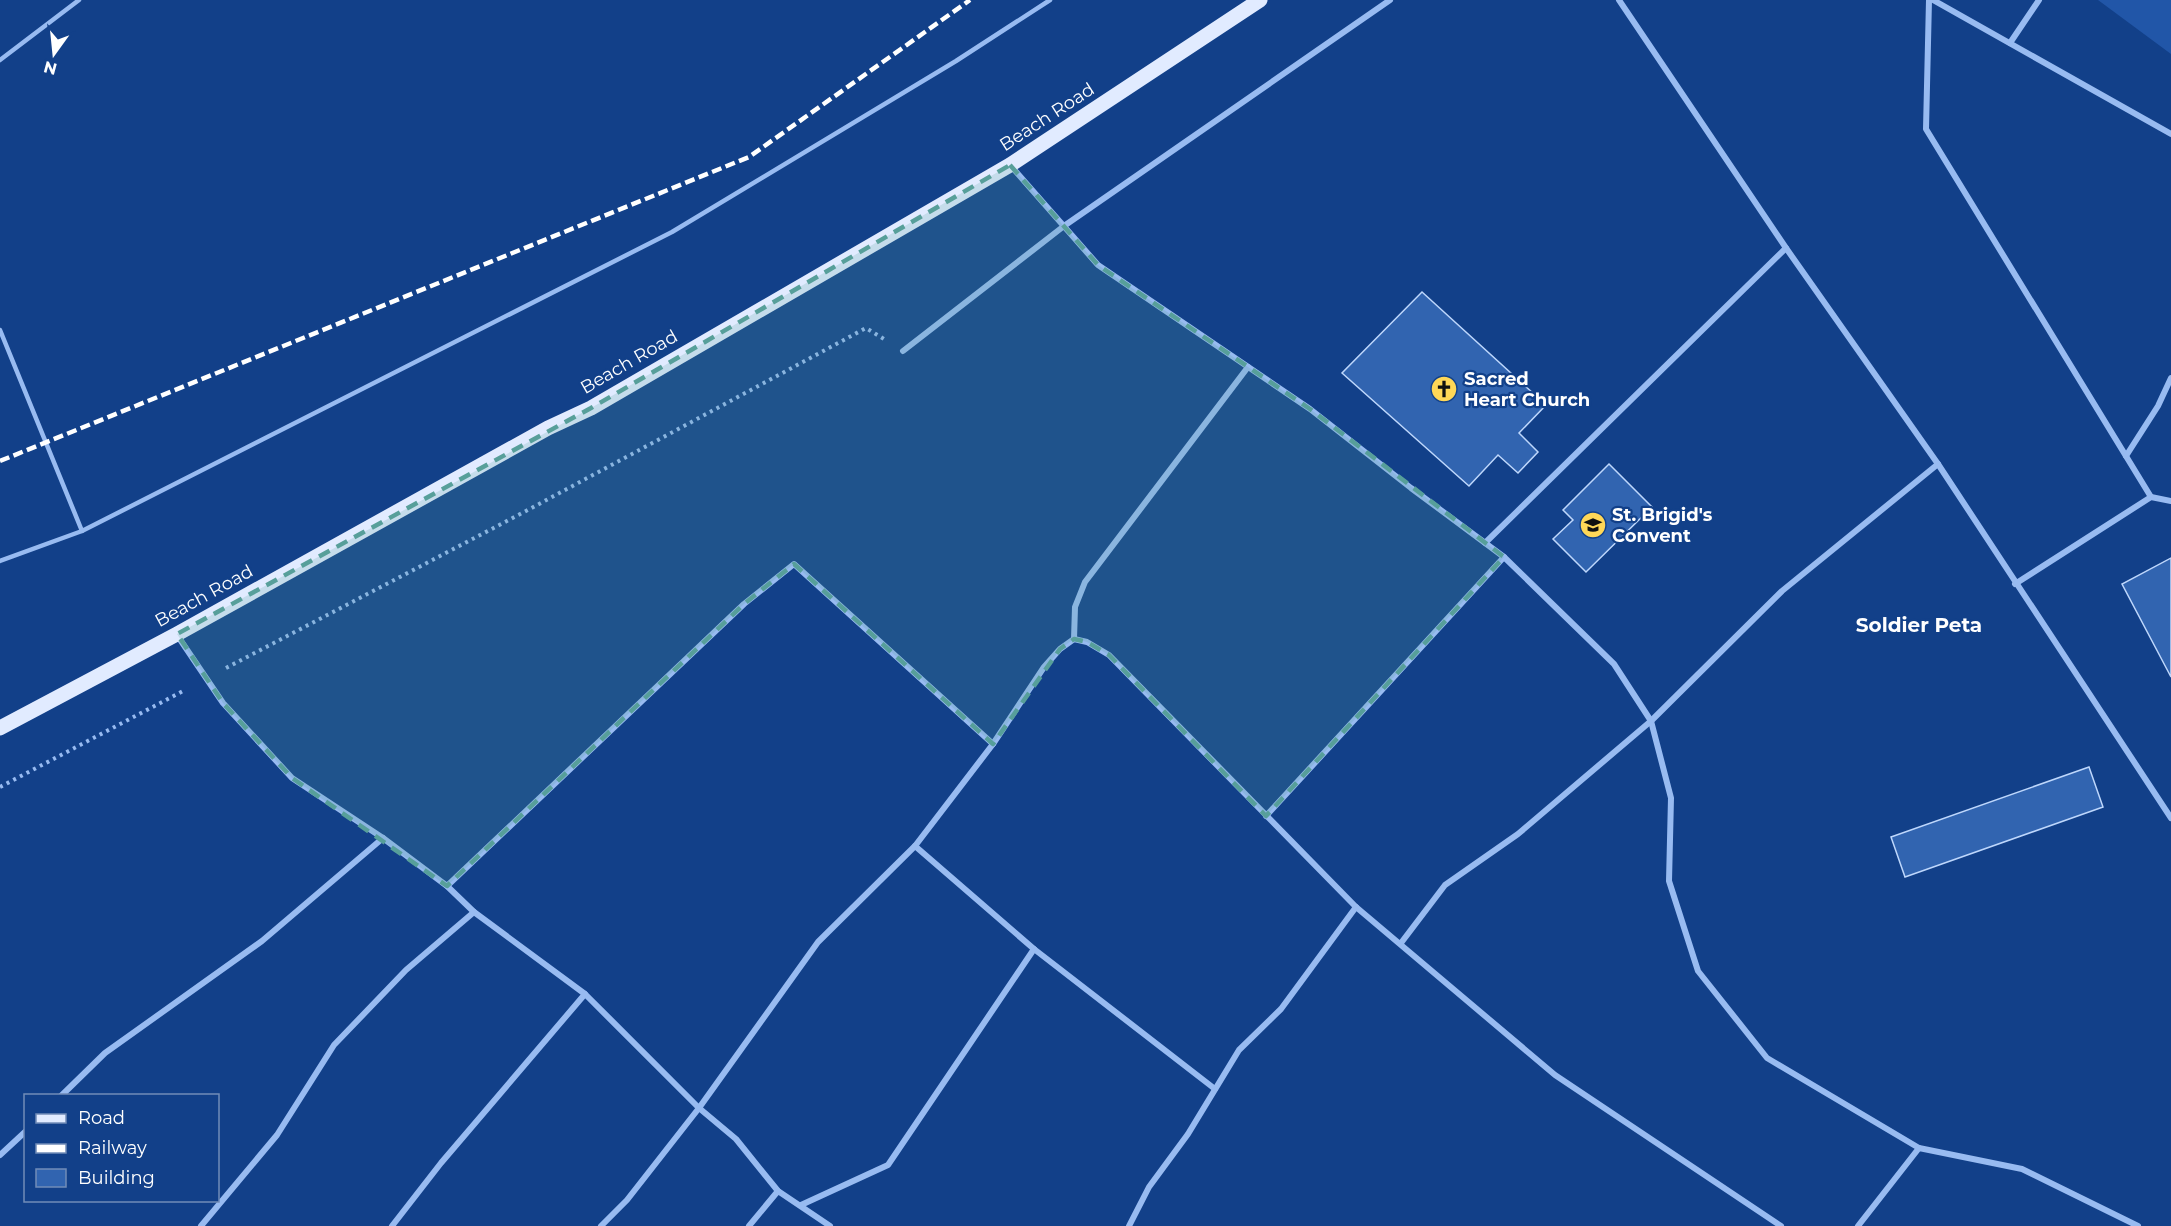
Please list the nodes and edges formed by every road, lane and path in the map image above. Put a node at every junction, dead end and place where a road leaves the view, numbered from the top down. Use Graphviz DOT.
graph roads {
  1 [pos="79,0"];
  2 [pos="1050,0"];
  3 [pos="1260,0"];
  4 [pos="1390,0"];
  5 [pos="1619,0"];
  6 [pos="1931,0"];
  7 [pos="2039,0"];
  8 [pos="2010,43"];
  9 [pos="0,60"];
  10 [pos="2171,134"];
  11 [pos="1010,165"];
  12 [pos="1064,226"];
  13 [pos="1786,248"];
  14 [pos="0,330"];
  15 [pos="903,351"];
  16 [pos="1248,367"];
  17 [pos="2171,378"];
  18 [pos="2126,456"];
  19 [pos="1938,464"];
  20 [pos="2151,497"];
  21 [pos="2171,501"];
  22 [pos="82,531"];
  23 [pos="1485,543"];
  24 [pos="1504,557"];
  25 [pos="0,561"];
  26 [pos="2015,584"];
  27 [pos="177,634"];
  28 [pos="1074,639"];
  29 [pos="207,678"];
  30 [pos="1651,721"];
  31 [pos="0,728"];
  32 [pos="993,744"];
  33 [pos="0,788"];
  34 [pos="1266,816"];
  35 [pos="2171,818"];
  36 [pos="383,838"];
  37 [pos="915,846"];
  38 [pos="447,886"];
  39 [pos="1356,907"];
  40 [pos="474,912"];
  41 [pos="1401,943"];
  42 [pos="1034,949"];
  43 [pos="585,994"];
  44 [pos="1215,1089"];
  45 [pos="63,1094"];
  46 [pos="699,1108"];
  47 [pos="24,1133"];
  48 [pos="1919,1148"];
  49 [pos="0,1155"];
  50 [pos="778,1191"];
  51 [pos="801,1205"];
  52 [pos="201,1226"];
  53 [pos="392,1226"];
  54 [pos="601,1226"];
  55 [pos="749,1226"];
  56 [pos="830,1226"];
  57 [pos="1129,1226"];
  58 [pos="1780,1226"];
  59 [pos="1858,1226"];
  60 [pos="2138,1226"];
  1 -- 9 [label="lane"];
  2 -- 22 [label="lane"];
  3 -- 11 [label="main road, Beach Road"];
  4 -- 12 [label="street"];
  5 -- 13 [label="street"];
  6 -- 8 [label="street"];
  6 -- 18 [label="street"];
  7 -- 8 [label="street"];
  8 -- 10 [label="street"];
  11 -- 12 [label="street"];
  11 -- 27 [label="main road, Beach Road"];
  12 -- 15 [label="street"];
  12 -- 16 [label="street"];
  13 -- 19 [label="street"];
  13 -- 23 [label="street"];
  14 -- 22 [label="lane"];
  15 -- 29 [label="path"];
  16 -- 23 [label="street"];
  16 -- 28 [label="street"];
  17 -- 18 [label="street"];
  18 -- 20 [label="street"];
  19 -- 26 [label="street"];
  19 -- 30 [label="street"];
  20 -- 21 [label="street"];
  20 -- 26 [label="street"];
  22 -- 25 [label="lane"];
  23 -- 24 [label="street"];
  24 -- 30 [label="street"];
  24 -- 34 [label="street"];
  26 -- 35 [label="street"];
  27 -- 29 [label="street"];
  27 -- 31 [label="main road, Beach Road"];
  28 -- 32 [label="street"];
  28 -- 34 [label="street"];
  29 -- 33 [label="path"];
  29 -- 36 [label="street"];
  30 -- 41 [label="street"];
  30 -- 48 [label="street"];
  32 -- 37 [label="street"];
  32 -- 38 [label="street"];
  34 -- 39 [label="street"];
  36 -- 38 [label="street"];
  36 -- 45 [label="street"];
  37 -- 42 [label="street"];
  37 -- 46 [label="street"];
  38 -- 40 [label="street"];
  39 -- 41 [label="street"];
  39 -- 44 [label="street"];
  40 -- 43 [label="street"];
  40 -- 52 [label="street"];
  41 -- 58 [label="street"];
  42 -- 44 [label="street"];
  42 -- 51 [label="street"];
  43 -- 46 [label="street"];
  43 -- 53 [label="street"];
  44 -- 57 [label="street"];
  46 -- 50 [label="street"];
  46 -- 54 [label="street"];
  47 -- 49 [label="street"];
  48 -- 59 [label="street"];
  48 -- 60 [label="street"];
  50 -- 51 [label="street"];
  50 -- 55 [label="street"];
  51 -- 56 [label="street"];
}
